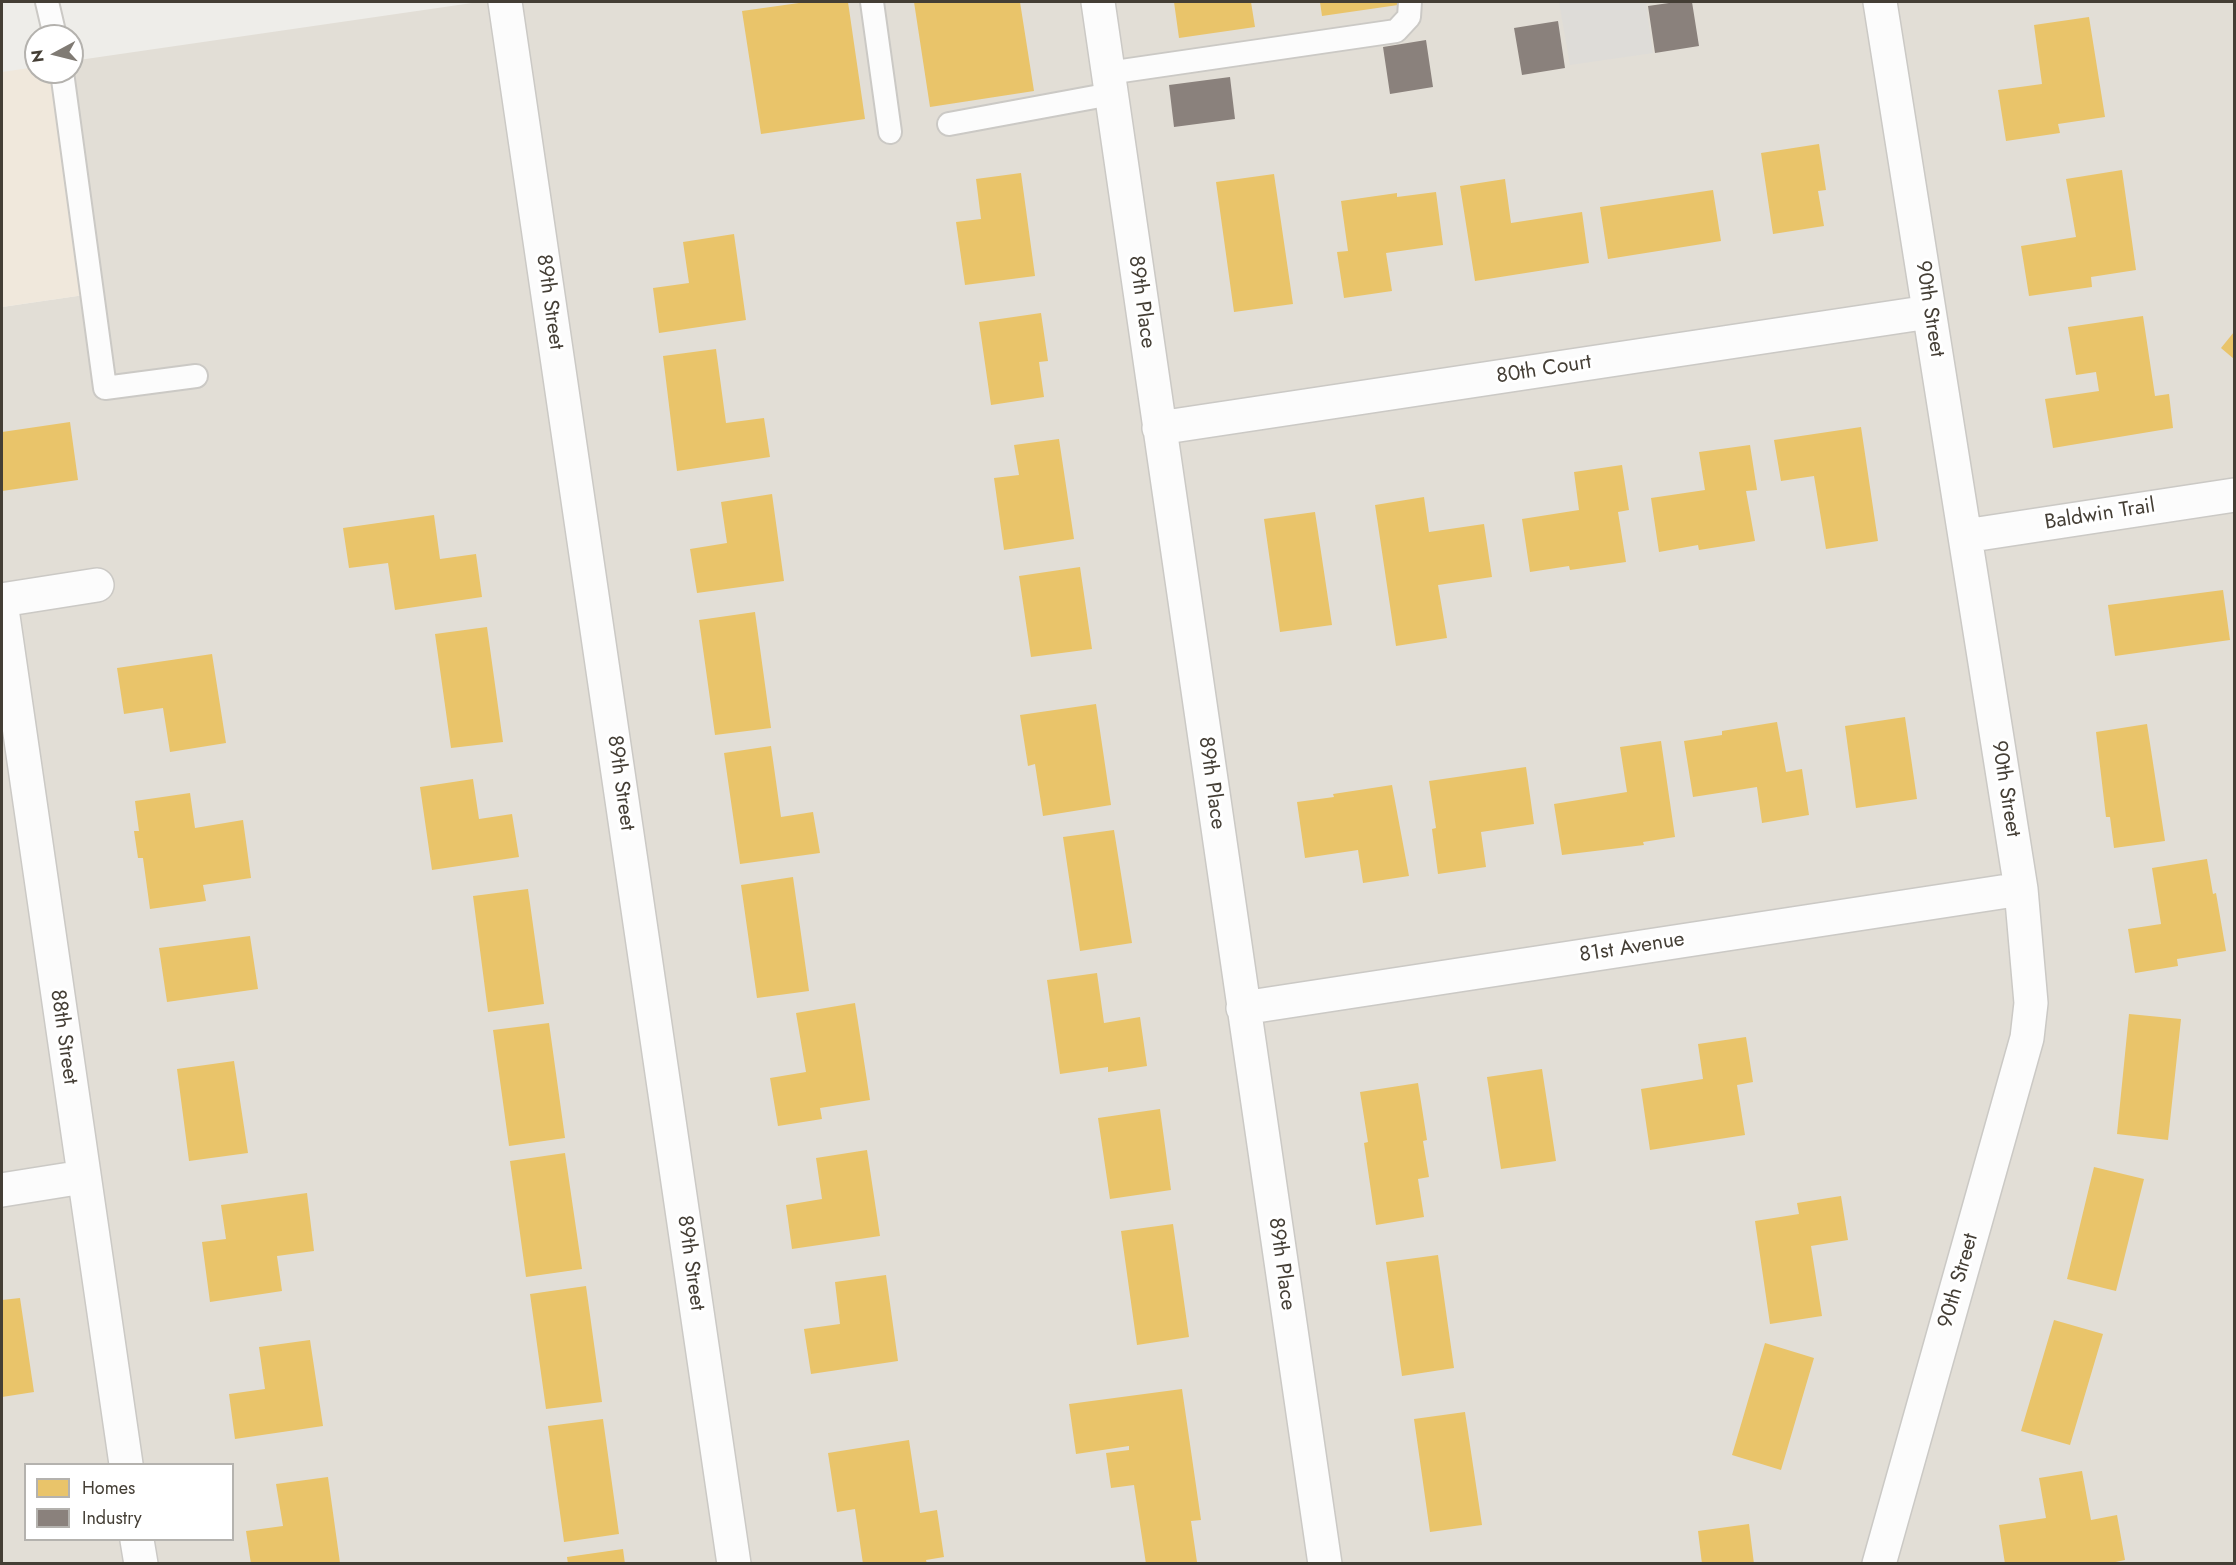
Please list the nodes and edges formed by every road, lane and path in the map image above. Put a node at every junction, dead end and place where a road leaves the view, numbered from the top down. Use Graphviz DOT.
graph roads {
  1 [pos="47,2"];
  2 [pos="505,2"];
  3 [pos="873,2"];
  4 [pos="1098,2"];
  5 [pos="1410,2"];
  6 [pos="1880,2"];
  7 [pos="52,24"];
  8 [pos="64,84"];
  9 [pos="1109,84"];
  10 [pos="949,124"];
  11 [pos="890,132"];
  12 [pos="1929,312"];
  13 [pos="196,376"];
  14 [pos="1159,428"];
  15 [pos="2235,495"];
  16 [pos="1965,536"];
  17 [pos="97,585"];
  18 [pos="2,600"];
  19 [pos="2,609"];
  20 [pos="2021,889"];
  21 [pos="1243,1008"];
  22 [pos="84,1177"];
  23 [pos="2,1190"];
  24 [pos="126,1463"];
  25 [pos="137,1541"];
  26 [pos="141,1563"];
  27 [pos="734,1563"];
  28 [pos="1325,1563"];
  29 [pos="1880,1563"];
  1 -- 7 [label="lane"];
  2 -- 27 [label="street, 89th Street"];
  3 -- 11 [label="lane"];
  4 -- 9 [label="street, 89th Place"];
  5 -- 9 [label="lane"];
  6 -- 12 [label="street, 90th Street"];
  8 -- 13 [label="lane"];
  9 -- 10 [label="lane"];
  9 -- 14 [label="street, 89th Place"];
  12 -- 14 [label="street, 80th Court"];
  12 -- 16 [label="street, 90th Street"];
  14 -- 21 [label="street, 89th Place"];
  15 -- 16 [label="street, Baldwin Trail"];
  16 -- 20 [label="street, 90th Street"];
  17 -- 18 [label="street"];
  19 -- 22 [label="street, 88th Street"];
  20 -- 21 [label="street, 81st Avenue"];
  20 -- 29 [label="street, 90th Street"];
  21 -- 28 [label="street, 89th Place"];
  22 -- 23 [label="street"];
  22 -- 24 [label="street, 88th Street"];
  25 -- 26 [label="street"];
}
